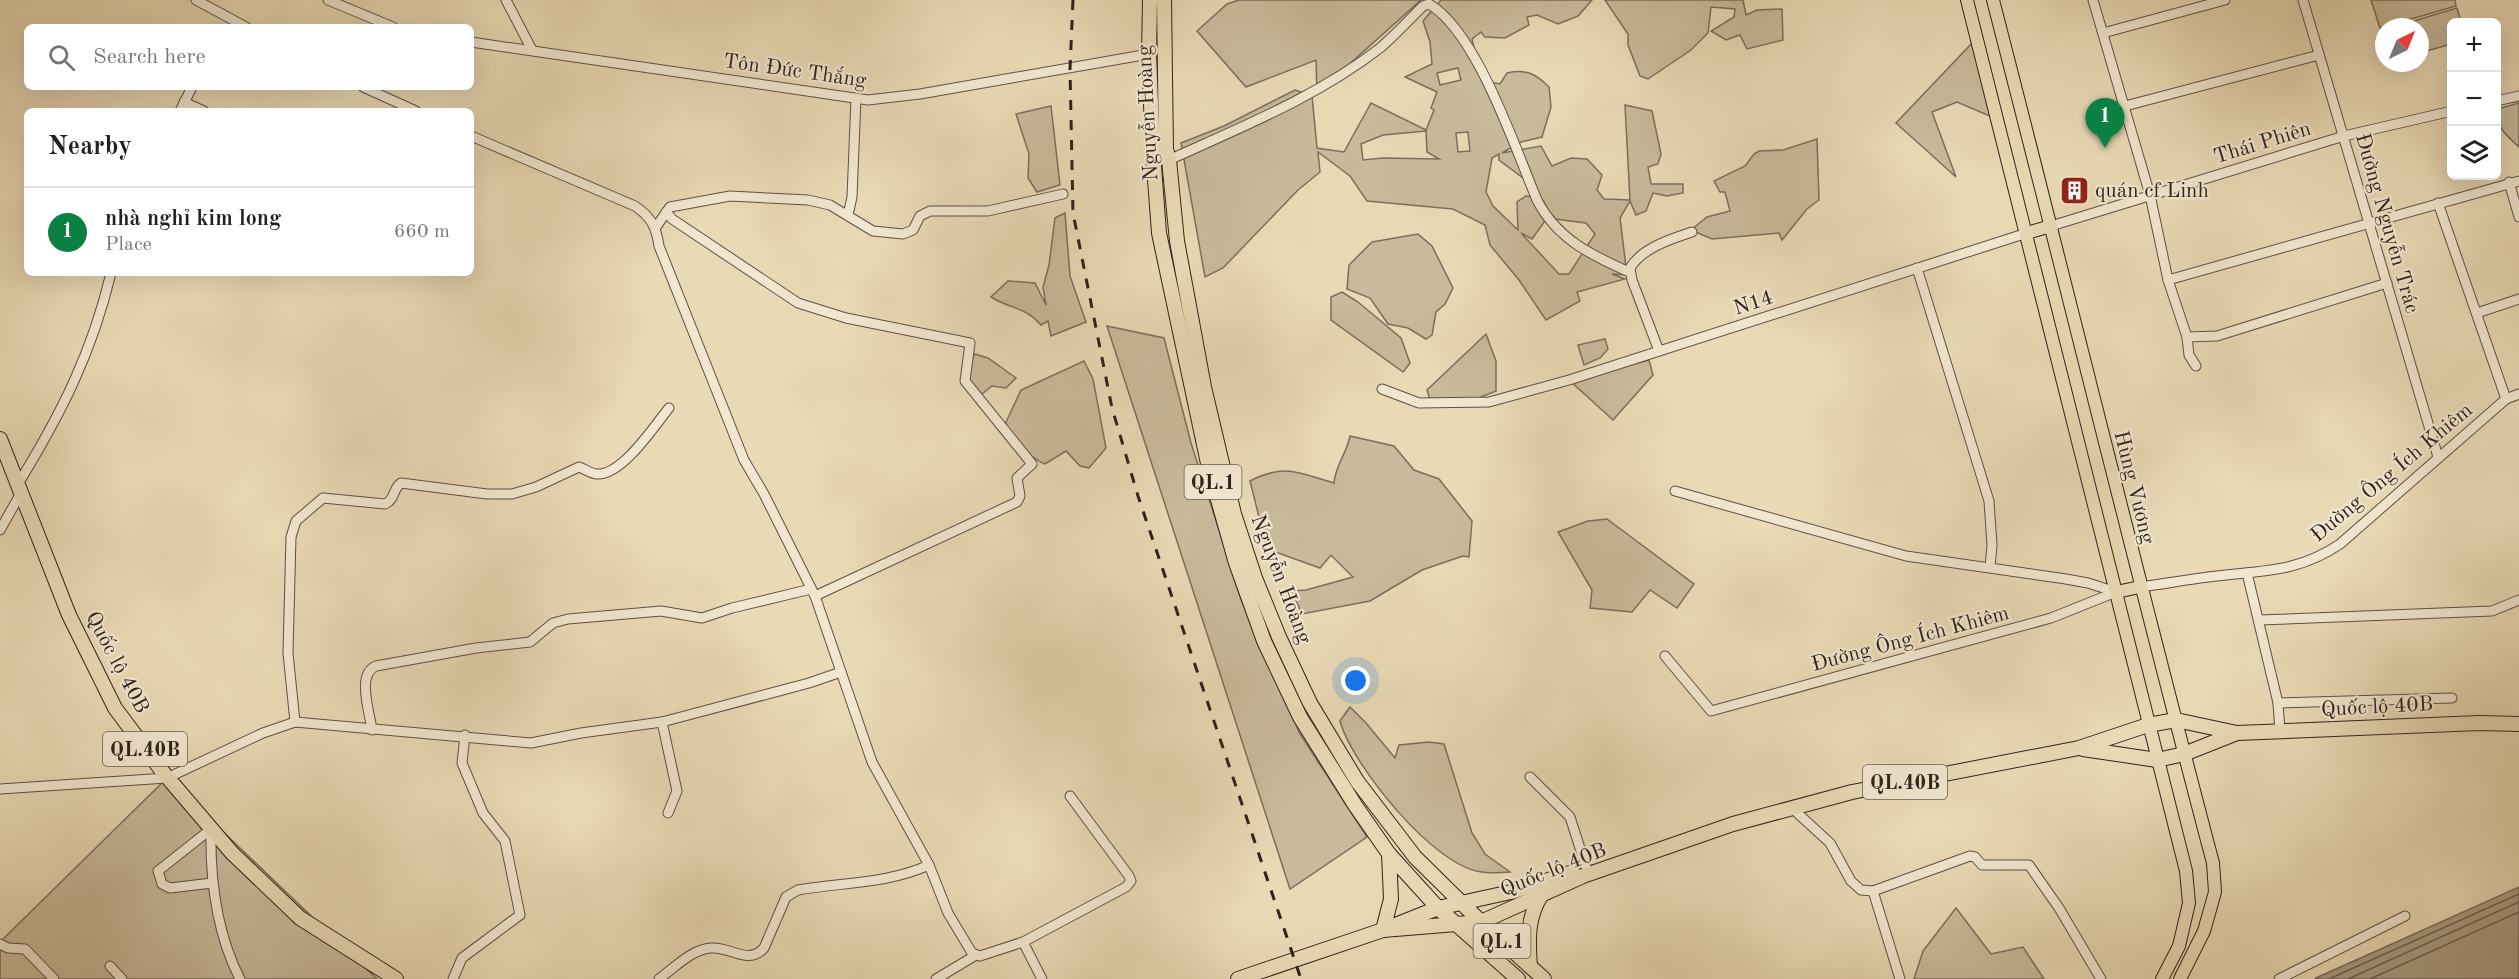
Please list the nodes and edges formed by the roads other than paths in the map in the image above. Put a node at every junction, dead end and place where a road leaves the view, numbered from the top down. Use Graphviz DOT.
graph roads {
  1 [pos="196,0"];
  2 [pos="328,0"];
  3 [pos="506,0"];
  4 [pos="1150,0"];
  5 [pos="1164,0"];
  6 [pos="1966,0"];
  7 [pos="1993,0"];
  8 [pos="2093,0"];
  9 [pos="2225,0"];
  10 [pos="2303,0"];
  11 [pos="226,16"];
  12 [pos="222,24"];
  13 [pos="241,24"];
  14 [pos="386,24"];
  15 [pos="2103,33"];
  16 [pos="474,42"];
  17 [pos="532,50"];
  18 [pos="1149,54"];
  19 [pos="2319,55"];
  20 [pos="190,90"];
  21 [pos="370,90"];
  22 [pos="2519,96"];
  23 [pos="856,98"];
  24 [pos="2501,100"];
  25 [pos="2126,106"];
  26 [pos="182,107"];
  27 [pos="409,108"];
  28 [pos="2447,112"];
  29 [pos="2344,136"];
  30 [pos="474,137"];
  31 [pos="1169,160"];
  32 [pos="2514,181"];
  33 [pos="1063,194"];
  34 [pos="2150,195"];
  35 [pos="2438,203"];
  36 [pos="666,212"];
  37 [pos="848,215"];
  38 [pos="2519,217"];
  39 [pos="2370,222"];
  40 [pos="656,226"];
  41 [pos="2051,226"];
  42 [pos="1692,232"];
  43 [pos="2027,233"];
  44 [pos="1917,268"];
  45 [pos="1629,272"];
  46 [pos="110,276"];
  47 [pos="2168,280"];
  48 [pos="2387,283"];
  49 [pos="2519,299"];
  50 [pos="2477,313"];
  51 [pos="2187,337"];
  52 [pos="1659,351"];
  53 [pos="2196,366"];
  54 [pos="1382,389"];
  55 [pos="2519,394"];
  56 [pos="2506,399"];
  57 [pos="669,408"];
  58 [pos="0,439"];
  59 [pos="2438,457"];
  60 [pos="20,488"];
  61 [pos="1675,491"];
  62 [pos="0,530"];
  63 [pos="1990,567"];
  64 [pos="2247,573"];
  65 [pos="2140,587"];
  66 [pos="813,592"];
  67 [pos="2116,592"];
  68 [pos="2519,600"];
  69 [pos="2259,620"];
  70 [pos="1665,656"];
  71 [pos="842,672"];
  72 [pos="2452,698"];
  73 [pos="2278,703"];
  74 [pos="2176,720"];
  75 [pos="294,722"];
  76 [pos="662,722"];
  77 [pos="2148,724"];
  78 [pos="2519,724"];
  79 [pos="372,730"];
  80 [pos="2280,732"];
  81 [pos="2237,733"];
  82 [pos="465,735"];
  83 [pos="2079,748"];
  84 [pos="2184,754"];
  85 [pos="2157,760"];
  86 [pos="1530,777"];
  87 [pos="167,778"];
  88 [pos="0,789"];
  89 [pos="1070,796"];
  90 [pos="1793,809"];
  91 [pos="668,813"];
  92 [pos="1733,824"];
  93 [pos="211,829"];
  94 [pos="1389,854"];
  95 [pos="929,865"];
  96 [pos="1586,867"];
  97 [pos="212,883"];
  98 [pos="1873,891"];
  99 [pos="1542,894"];
  100 [pos="1461,902"];
  101 [pos="1438,908"];
  102 [pos="2405,916"];
  103 [pos="1481,922"];
  104 [pos="1455,923"];
  105 [pos="1383,930"];
  106 [pos="1023,942"];
  107 [pos="0,944"];
  108 [pos="976,955"];
  109 [pos="110,966"];
  110 [pos="1530,966"];
  111 [pos="54,979"];
  112 [pos="122,979"];
  113 [pos="240,979"];
  114 [pos="396,979"];
  115 [pos="453,979"];
  116 [pos="659,979"];
  117 [pos="936,979"];
  118 [pos="1042,979"];
  119 [pos="1238,979"];
  120 [pos="1518,979"];
  121 [pos="1544,979"];
  122 [pos="1900,979"];
  123 [pos="2101,979"];
  124 [pos="2162,979"];
  125 [pos="2180,979"];
  126 [pos="2279,979"];
  1 -- 11 [label="street"];
  2 -- 14 [label="street"];
  3 -- 17 [label="street"];
  4 -- 18 [label="highway, Nguyễn Hoàng / QL.1"];
  5 -- 31 [label="highway, Nguyễn Hoàng / QL.1"];
  6 -- 43 [label="main road, Hùng Vương"];
  7 -- 41 [label="main road, Hùng Vương"];
  8 -- 15 [label="street"];
  9 -- 15 [label="street"];
  10 -- 19 [label="street, Đường Nguyễn Trác"];
  11 -- 12 [label="street"];
  11 -- 13 [label="street"];
  15 -- 25 [label="street"];
  16 -- 17 [label="street, Tôn Đức Thắng"];
  17 -- 23 [label="street, Tôn Đức Thắng"];
  18 -- 23 [label="street, Tôn Đức Thắng"];
  18 -- 94 [label="highway, Nguyễn Hoàng / QL.1"];
  19 -- 25 [label="street"];
  19 -- 29 [label="street, Đường Nguyễn Trác"];
  20 -- 26 [label="street"];
  21 -- 27 [label="street"];
  22 -- 24 [label="street"];
  23 -- 37 [label="street"];
  25 -- 34 [label="street"];
  28 -- 29 [label="street, Thái Phiên"];
  29 -- 34 [label="street, Thái Phiên"];
  29 -- 39 [label="street, Đường Nguyễn Trác"];
  30 -- 40 [label="street"];
  31 -- 45 [label="street"];
  31 -- 100 [label="highway, Nguyễn Hoàng / QL.1"];
  32 -- 35 [label="street"];
  32 -- 38 [label="street"];
  33 -- 37 [label="street"];
  34 -- 41 [label="street, Thái Phiên"];
  34 -- 47 [label="street"];
  35 -- 39 [label="street"];
  35 -- 50 [label="street"];
  36 -- 37 [label="street"];
  36 -- 40 [label="street"];
  36 -- 66 [label="street"];
  39 -- 47 [label="street"];
  39 -- 48 [label="street, Đường Nguyễn Trác"];
  40 -- 66 [label="street"];
  41 -- 43 [label="main road"];
  41 -- 65 [label="main road, Hùng Vương"];
  42 -- 45 [label="street"];
  43 -- 44 [label="street, N14"];
  43 -- 67 [label="main road, Hùng Vương"];
  44 -- 52 [label="street, N14"];
  44 -- 63 [label="street"];
  45 -- 52 [label="street"];
  46 -- 60 [label="street"];
  47 -- 51 [label="street"];
  48 -- 51 [label="street"];
  48 -- 59 [label="street, Đường Nguyễn Trác"];
  49 -- 50 [label="street"];
  50 -- 56 [label="street"];
  51 -- 53 [label="street"];
  52 -- 54 [label="street, N14"];
  55 -- 56 [label="street, Đường Ông Ích Khiêm"];
  56 -- 59 [label="street, Đường Ông Ích Khiêm"];
  57 -- 75 [label="street"];
  58 -- 60 [label="highway, Quốc lộ 40B / QL.40B"];
  59 -- 64 [label="street, Đường Ông Ích Khiêm"];
  60 -- 62 [label="street"];
  60 -- 87 [label="highway, Quốc lộ 40B / QL.40B"];
  61 -- 63 [label="street"];
  63 -- 67 [label="street"];
  64 -- 65 [label="street, Đường Ông Ích Khiêm"];
  64 -- 69 [label="street"];
  65 -- 67 [label="main road"];
  65 -- 74 [label="main road, Hùng Vương"];
  66 -- 71 [label="street"];
  66 -- 79 [label="street"];
  67 -- 70 [label="street, Đường Ông Ích Khiêm"];
  67 -- 77 [label="main road, Hùng Vương"];
  68 -- 69 [label="street"];
  69 -- 73 [label="street"];
  71 -- 76 [label="street"];
  71 -- 95 [label="street"];
  72 -- 73 [label="street"];
  73 -- 80 [label="street"];
  74 -- 77 [label="highway"];
  74 -- 81 [label="highway"];
  74 -- 84 [label="main road, Hùng Vương"];
  75 -- 79 [label="street"];
  75 -- 87 [label="street"];
  76 -- 82 [label="street"];
  76 -- 91 [label="street"];
  77 -- 83 [label="highway"];
  77 -- 85 [label="main road, Hùng Vương"];
  78 -- 80 [label="highway, Quốc lộ 40B"];
  79 -- 82 [label="street"];
  80 -- 81 [label="highway, Quốc lộ 40B"];
  81 -- 84 [label="highway"];
  82 -- 115 [label="street"];
  83 -- 85 [label="highway"];
  83 -- 90 [label="highway, Quốc lộ 40B / QL.40B"];
  84 -- 85 [label="highway"];
  84 -- 125 [label="main road, Hùng Vương"];
  85 -- 124 [label="main road, Hùng Vương"];
  86 -- 96 [label="street"];
  87 -- 88 [label="street"];
  87 -- 93 [label="highway, Quốc lộ 40B / QL.40B"];
  89 -- 106 [label="street"];
  90 -- 92 [label="highway, Quốc lộ 40B / QL.40B"];
  90 -- 98 [label="street"];
  92 -- 96 [label="highway, Quốc lộ 40B / QL.40B"];
  92 -- 99 [label="highway, Quốc lộ 40B / QL.40B"];
  93 -- 97 [label="street"];
  93 -- 97 [label="street"];
  93 -- 114 [label="highway, Quốc lộ 40B / QL.40B"];
  94 -- 101 [label="highway, Nguyễn Hoàng / QL.1"];
  94 -- 105 [label="highway"];
  95 -- 108 [label="street"];
  95 -- 116 [label="street"];
  96 -- 100 [label="highway, Quốc lộ 40B / QL.40B"];
  97 -- 113 [label="street"];
  98 -- 122 [label="street"];
  98 -- 123 [label="street"];
  99 -- 103 [label="highway, Quốc lộ 40B / QL.40B"];
  99 -- 110 [label="highway"];
  100 -- 101 [label="highway, Quốc lộ 40B"];
  100 -- 103 [label="highway, Nguyễn Hoàng / QL.1"];
  101 -- 104 [label="highway, Nguyễn Hoàng / QL.1"];
  101 -- 105 [label="highway, Quốc lộ 40B / QL.40B"];
  102 -- 126 [label="street"];
  103 -- 104 [label="highway, Quốc lộ 40B / QL.40B"];
  103 -- 110 [label="highway, Nguyễn Hoàng / QL.1"];
  104 -- 105 [label="highway, Quốc lộ 40B / QL.40B"];
  104 -- 120 [label="highway, Nguyễn Hoàng / QL.1"];
  105 -- 119 [label="highway, Quốc lộ 40B / QL.40B"];
  106 -- 108 [label="street"];
  106 -- 118 [label="street"];
  107 -- 111 [label="street"];
  108 -- 117 [label="street"];
  109 -- 112 [label="street"];
  110 -- 121 [label="highway, Nguyễn Hoàng / QL.1"];
}
